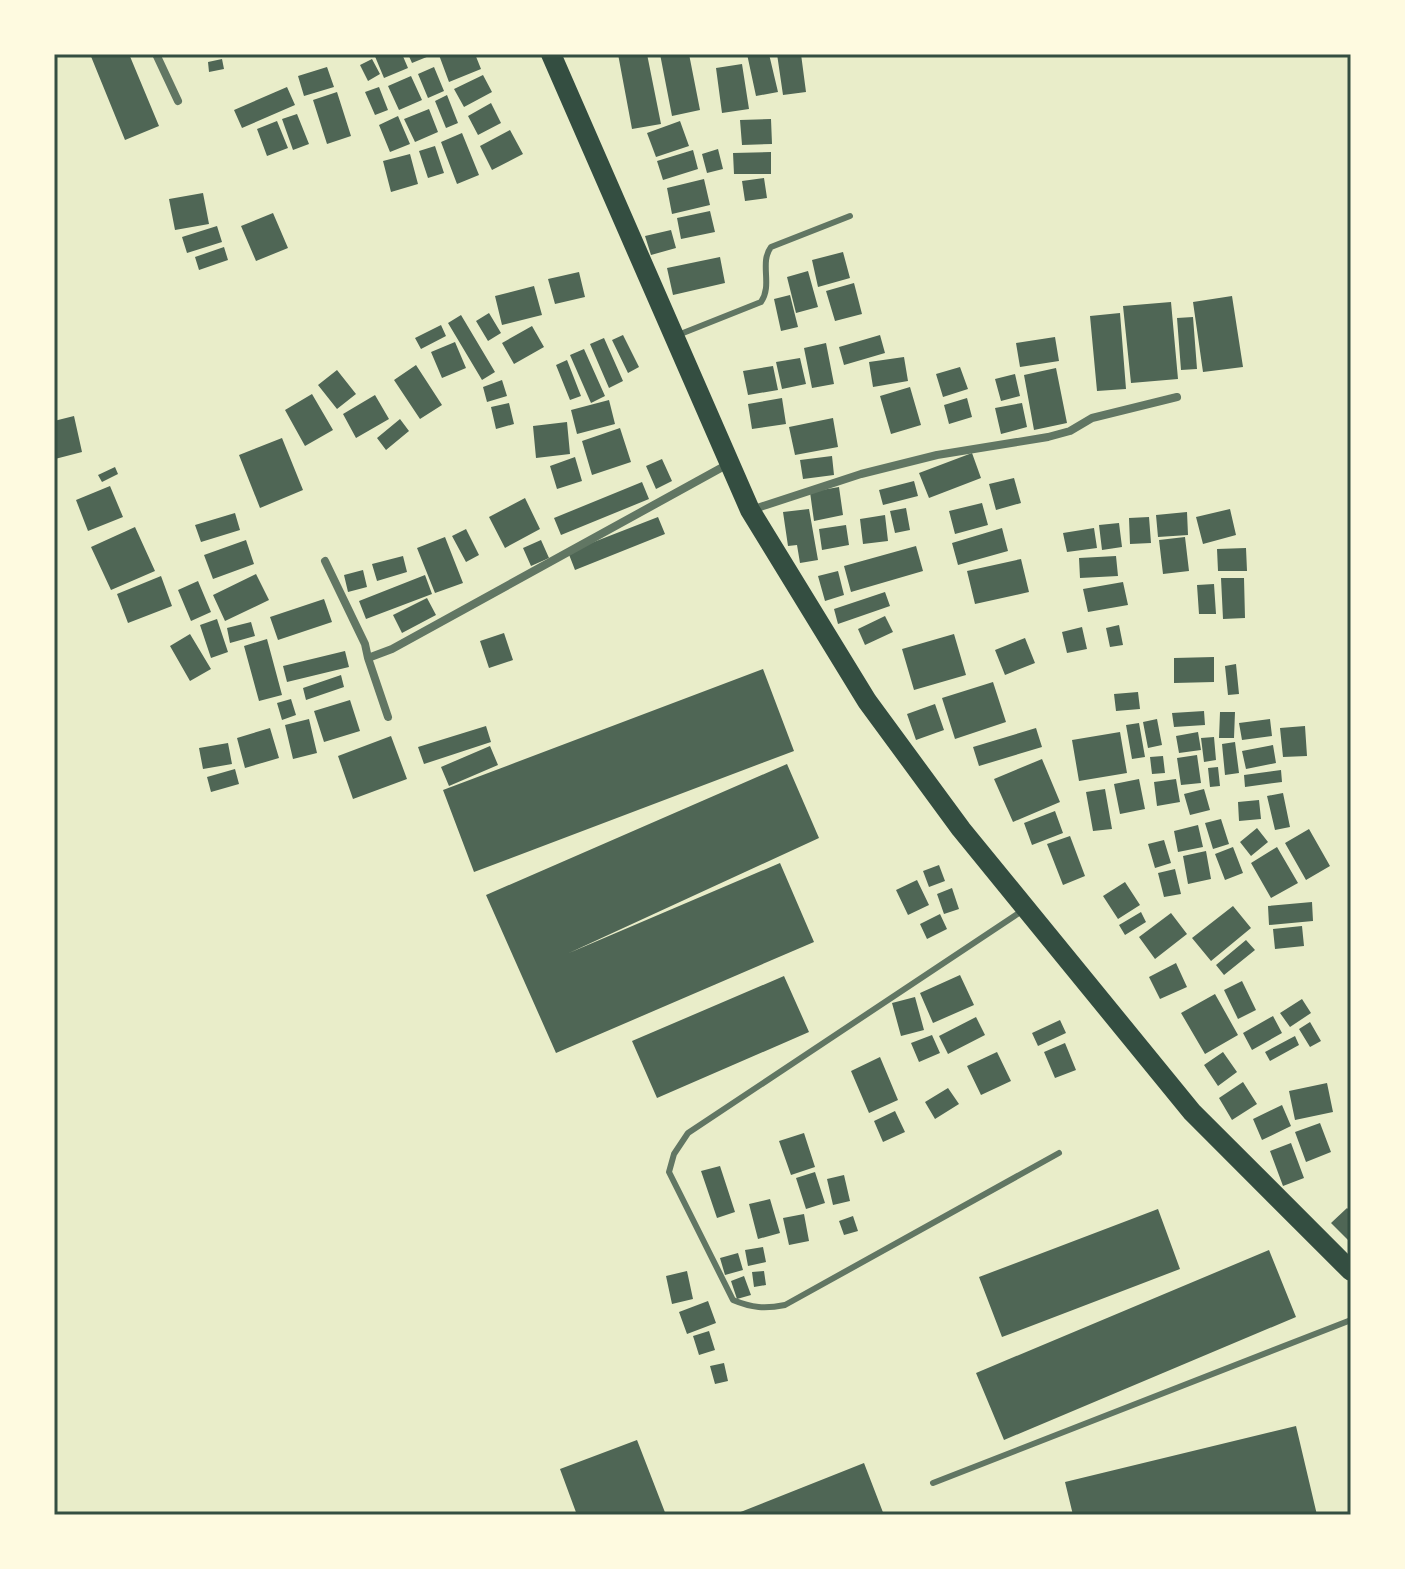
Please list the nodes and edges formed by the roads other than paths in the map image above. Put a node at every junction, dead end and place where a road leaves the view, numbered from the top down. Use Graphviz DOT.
graph roads {
  1 [pos="156,54"];
  2 [pos="551,54"];
  3 [pos="178,101"];
  4 [pos="850,216"];
  5 [pos="675,336"];
  6 [pos="1177,397"];
  7 [pos="731,463"];
  8 [pos="750,510"];
  9 [pos="325,561"];
  10 [pos="368,658"];
  11 [pos="388,717"];
  12 [pos="1025,909"];
  13 [pos="1059,1153"];
  14 [pos="1351,1271"];
  15 [pos="1351,1320"];
  16 [pos="933,1483"];
  1 -- 3 [label="street"];
  2 -- 5 [label="main road"];
  4 -- 5 [label="lane"];
  5 -- 7 [label="main road"];
  6 -- 8 [label="street"];
  7 -- 8 [label="main road"];
  7 -- 10 [label="street"];
  8 -- 12 [label="main road"];
  9 -- 10 [label="street"];
  10 -- 11 [label="street"];
  12 -- 13 [label="lane"];
  12 -- 14 [label="main road"];
  15 -- 16 [label="lane"];
}
